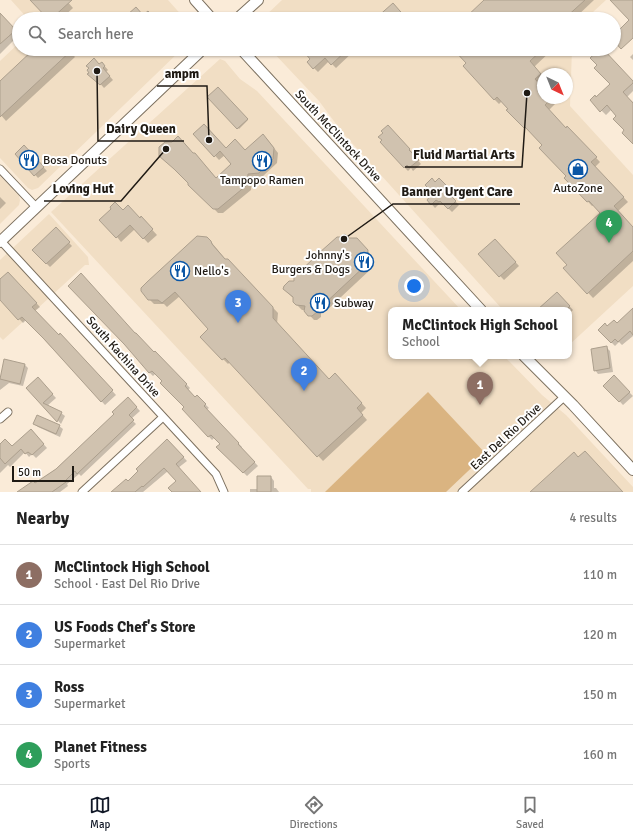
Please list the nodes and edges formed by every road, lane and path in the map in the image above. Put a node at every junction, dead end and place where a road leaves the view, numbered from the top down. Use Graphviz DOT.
graph roads {
  1 [pos="195,0"];
  2 [pos="258,0"];
  3 [pos="206,12"];
  4 [pos="245,12"];
  5 [pos="196,56"];
  6 [pos="247,56"];
  7 [pos="0,169"];
  8 [pos="36,207"];
  9 [pos="0,241"];
  10 [pos="478,307"];
  11 [pos="527,359"];
  12 [pos="564,397"];
  13 [pos="8,412"];
  14 [pos="163,417"];
  15 [pos="0,419"];
  16 [pos="633,470"];
  17 [pos="84,491"];
  18 [pos="224,492"];
  19 [pos="462,492"];
  1 -- 3 [label="main road"];
  2 -- 4 [label="main road"];
  5 -- 8 [label="main road"];
  6 -- 10 [label="main road, South McClintock Drive"];
  7 -- 8 [label="street"];
  8 -- 9 [label="main road"];
  9 -- 14 [label="street, South Kachina Drive"];
  11 -- 12 [label="main road"];
  12 -- 16 [label="main road"];
  12 -- 19 [label="street, East Del Rio Drive"];
  13 -- 15 [label="street"];
  14 -- 17 [label="street"];
  14 -- 18 [label="street, South Kachina Drive"];
}
